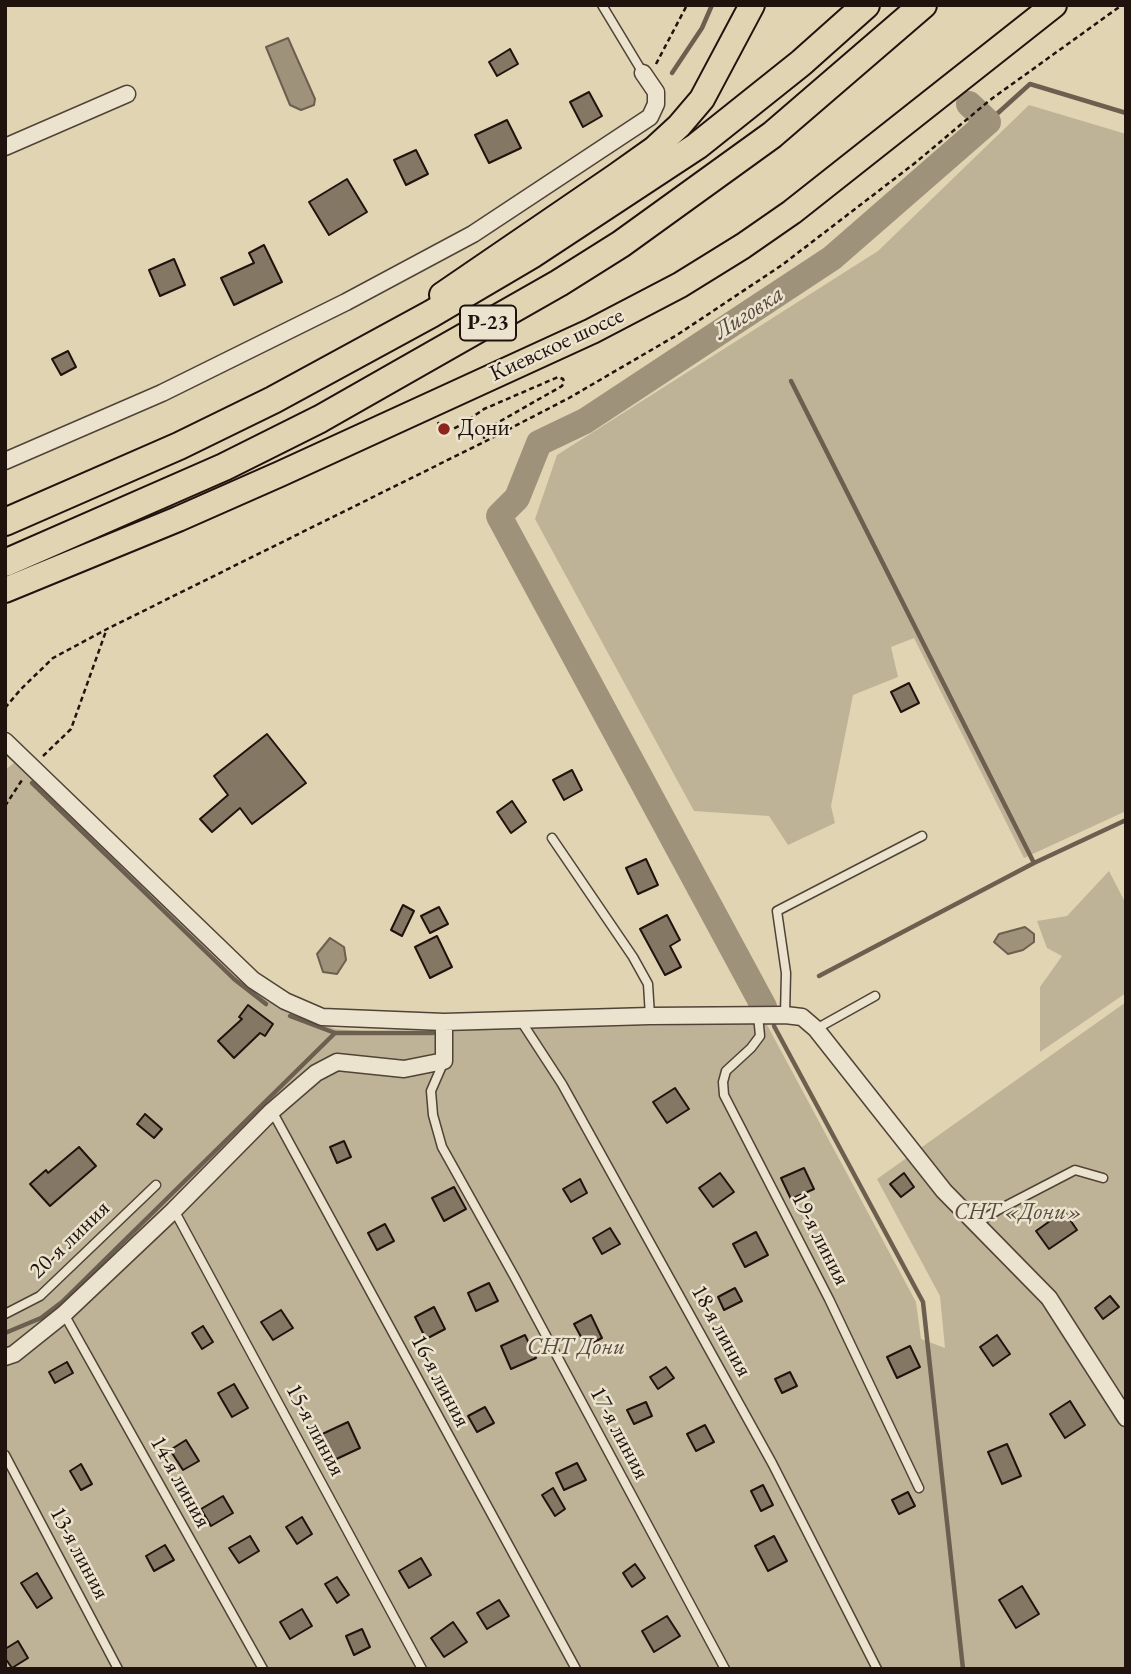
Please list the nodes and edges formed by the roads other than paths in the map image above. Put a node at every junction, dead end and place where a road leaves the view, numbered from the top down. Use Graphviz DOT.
graph roads {
  1 [pos="602,5"];
  2 [pos="752,5"];
  3 [pos="866,5"];
  4 [pos="923,5"];
  5 [pos="1047,5"];
  6 [pos="1054,5"];
  7 [pos="1026,26"];
  8 [pos="643,73"];
  9 [pos="127,94"];
  10 [pos="5,146"];
  11 [pos="353,358"];
  12 [pos="5,461"];
  13 [pos="5,522"];
  14 [pos="9,583"];
  15 [pos="7,745"];
  16 [pos="922,836"];
  17 [pos="552,838"];
  18 [pos="875,996"];
  19 [pos="758,1015"];
  20 [pos="785,1015"];
  21 [pos="650,1016"];
  22 [pos="520,1018"];
  23 [pos="444,1022"];
  24 [pos="816,1029"];
  25 [pos="444,1061"];
  26 [pos="272,1111"];
  27 [pos="1103,1178"];
  28 [pos="156,1185"];
  29 [pos="174,1210"];
  30 [pos="976,1224"];
  31 [pos="5,1314"];
  32 [pos="64,1314"];
  33 [pos="5,1357"];
  34 [pos="1126,1418"];
  35 [pos="5,1455"];
  36 [pos="919,1488"];
  37 [pos="118,1669"];
  38 [pos="263,1669"];
  39 [pos="422,1669"];
  40 [pos="576,1669"];
  41 [pos="724,1669"];
  42 [pos="877,1669"];
  1 -- 8 [label="lane"];
  2 -- 11 [label="main road, Р-23"];
  3 -- 11 [label="highway, Р-23"];
  4 -- 14 [label="highway, Р-23"];
  5 -- 7 [label="main road"];
  6 -- 7 [label="main road, Киевское шоссе / Р-23"];
  7 -- 14 [label="main road, Киевское шоссе / Р-23"];
  8 -- 12 [label="street"];
  9 -- 10 [label="street"];
  11 -- 13 [label="highway, Р-23"];
  15 -- 23 [label="street"];
  16 -- 20 [label="lane"];
  17 -- 21 [label="lane"];
  18 -- 24 [label="lane"];
  19 -- 20 [label="street"];
  19 -- 21 [label="street"];
  19 -- 36 [label="lane, 19-я линия"];
  20 -- 24 [label="street"];
  21 -- 22 [label="street"];
  22 -- 23 [label="street"];
  22 -- 42 [label="lane, 18-я линия"];
  23 -- 25 [label="street"];
  24 -- 30 [label="street"];
  25 -- 26 [label="street"];
  25 -- 41 [label="lane, 17-я линия"];
  26 -- 29 [label="street"];
  26 -- 40 [label="lane, 16-я линия"];
  27 -- 30 [label="lane"];
  28 -- 31 [label="lane, 20-я линия"];
  29 -- 32 [label="street"];
  29 -- 39 [label="lane, 15-я линия"];
  30 -- 34 [label="street"];
  32 -- 33 [label="street"];
  32 -- 38 [label="lane, 14-я линия"];
  35 -- 37 [label="lane, 13-я линия"];
}
